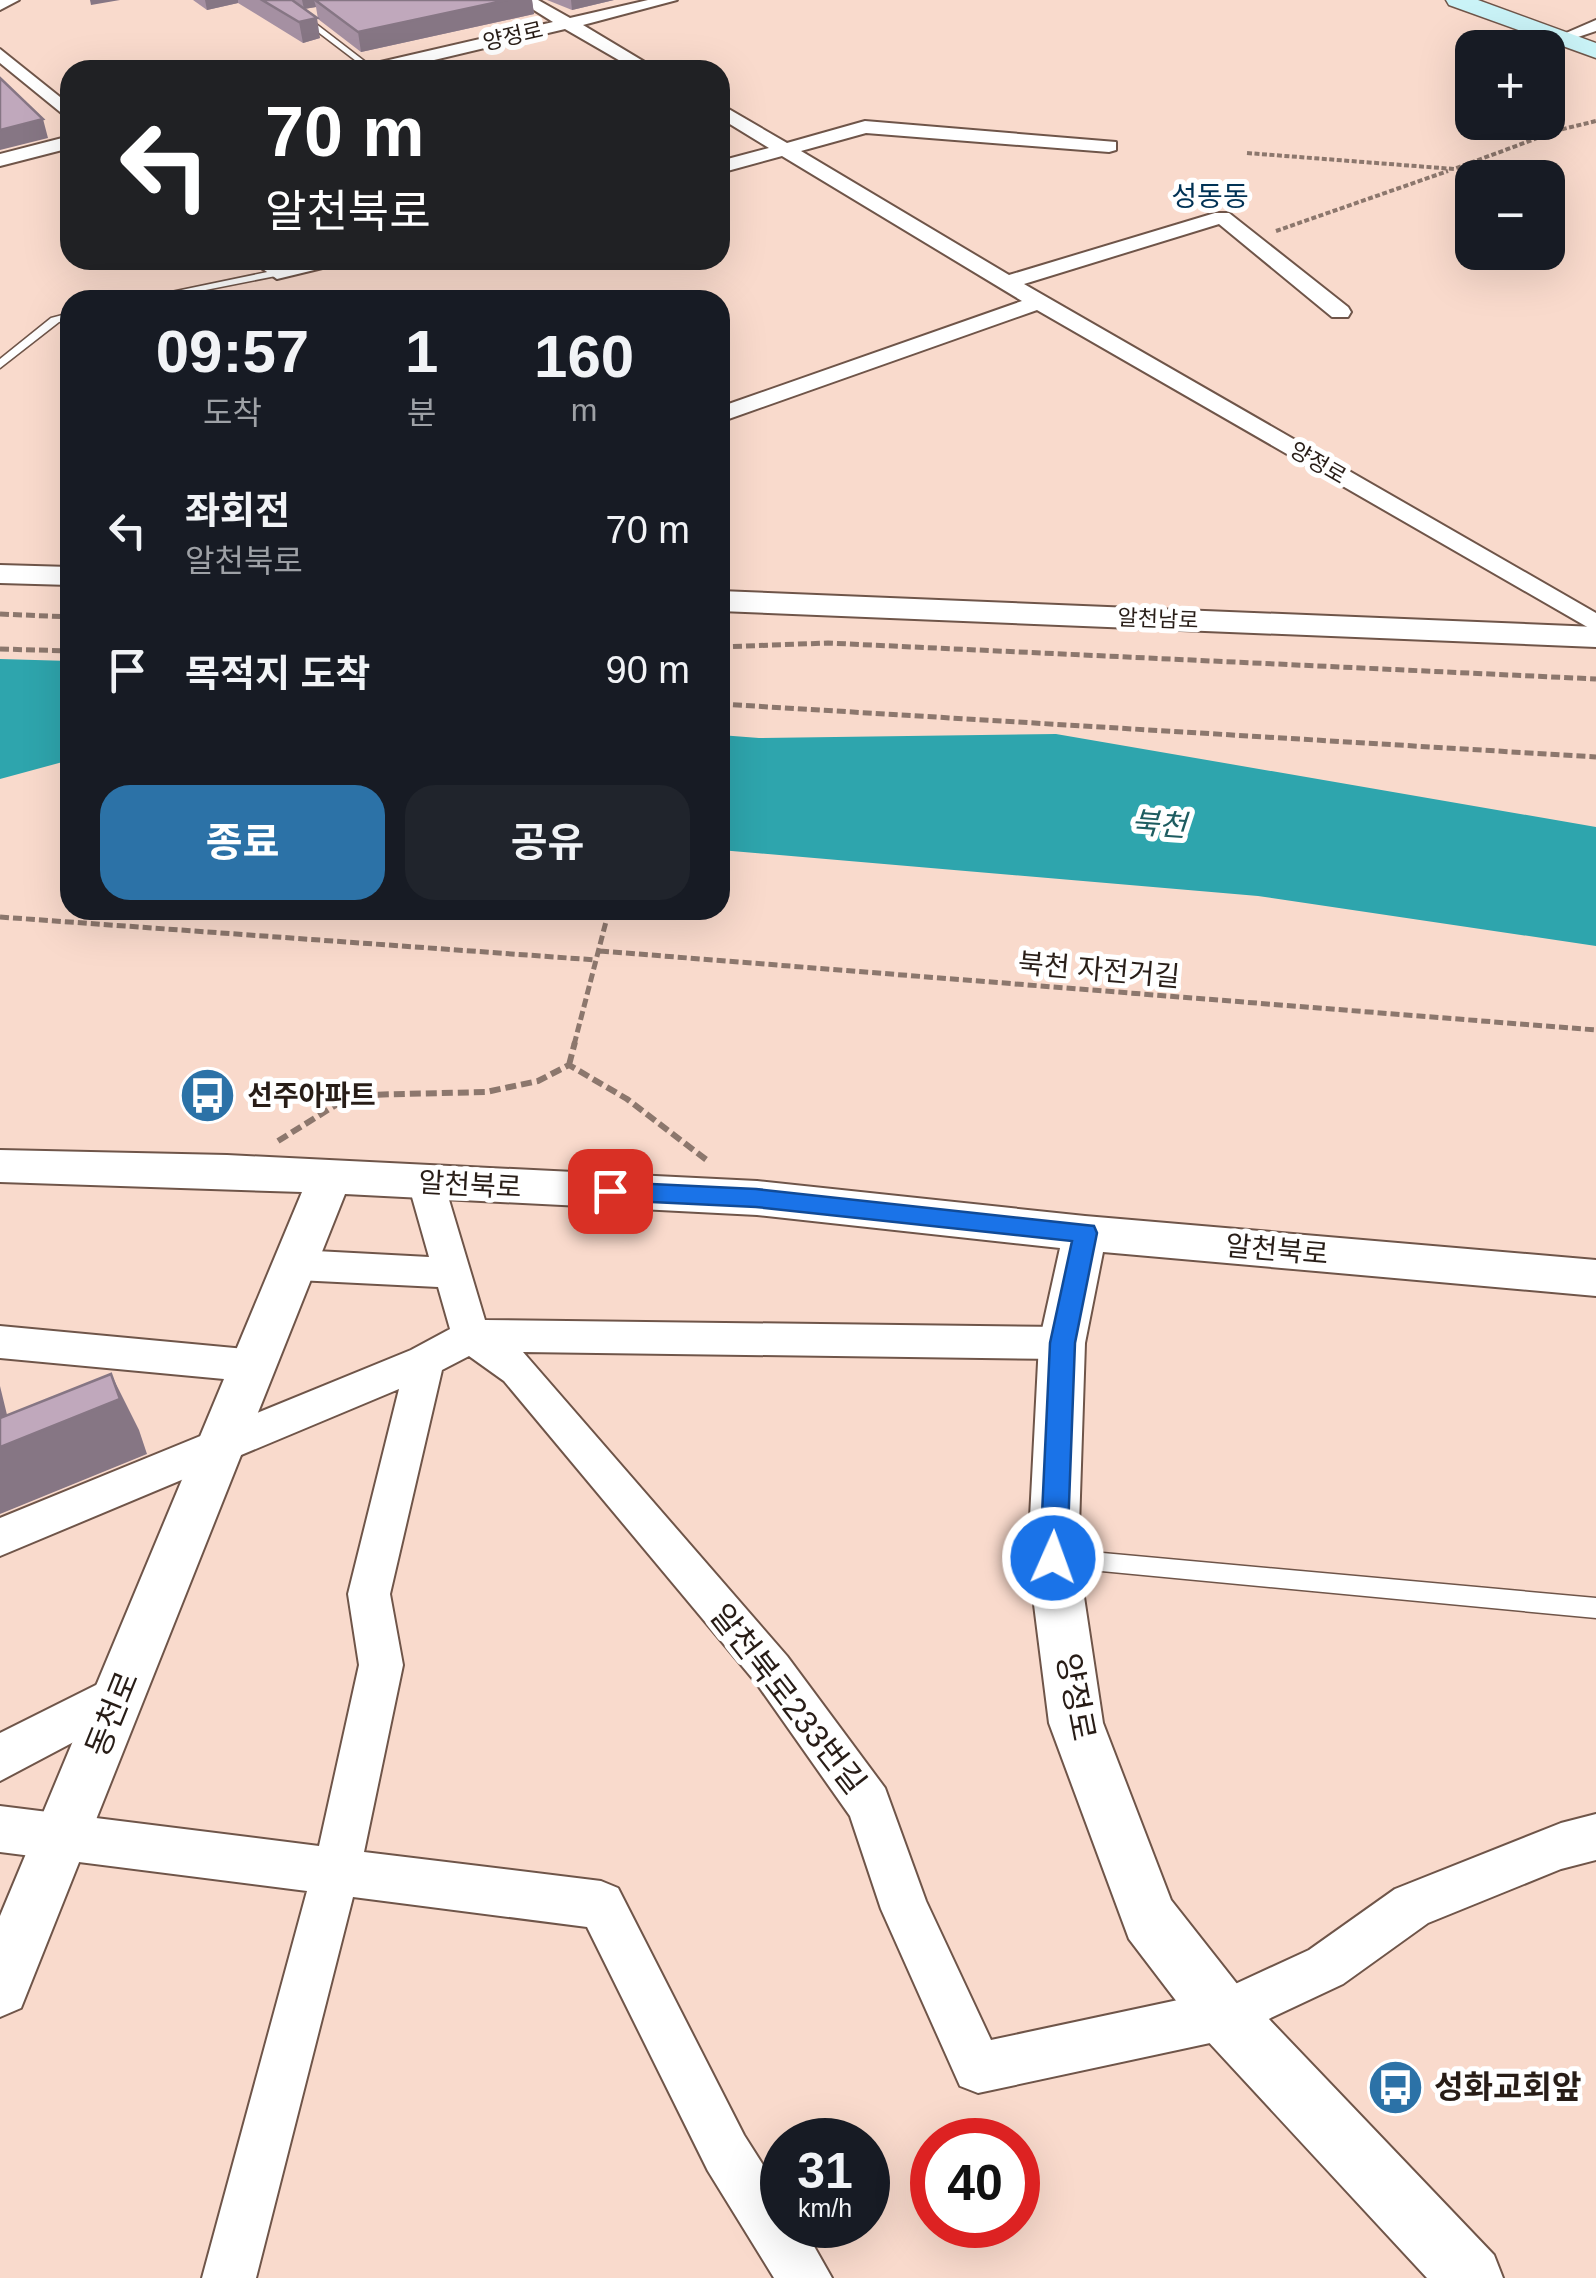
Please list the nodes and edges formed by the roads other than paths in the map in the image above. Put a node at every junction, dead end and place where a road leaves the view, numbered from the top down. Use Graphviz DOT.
graph roads {
  1 [pos="11,0"];
  2 [pos="280,0"];
  3 [pos="526,0"];
  4 [pos="668,0"];
  5 [pos="1457,0"];
  6 [pos="1483,0"];
  7 [pos="0,4"];
  8 [pos="319,13"];
  9 [pos="302,16"];
  10 [pos="567,24"];
  11 [pos="1589,33"];
  12 [pos="1596,52"];
  13 [pos="0,54"];
  14 [pos="358,60"];
  15 [pos="414,60"];
  16 [pos="630,60"];
  17 [pos="60,105"];
  18 [pos="730,116"];
  19 [pos="60,145"];
  20 [pos="1109,146"];
  21 [pos="786,148"];
  22 [pos="0,160"];
  23 [pos="730,164"];
  24 [pos="256,270"];
  25 [pos="1007,282"];
  26 [pos="177,290"];
  27 [pos="1039,302"];
  28 [pos="1340,312"];
  29 [pos="60,318"];
  30 [pos="0,366"];
  31 [pos="730,411"];
  32 [pos="0,574"];
  33 [pos="60,576"];
  34 [pos="730,601"];
  35 [pos="1596,624"];
  36 [pos="1596,637"];
  37 [pos="0,1166"];
  38 [pos="329,1179"];
  39 [pos="426,1183"];
  40 [pos="1086,1233"];
  41 [pos="297,1265"];
  42 [pos="452,1273"];
  43 [pos="1596,1278"];
  44 [pos="470,1336"];
  45 [pos="0,1342"];
  46 [pos="1062,1343"];
  47 [pos="424,1362"];
  48 [pos="256,1366"];
  49 [pos="225,1441"];
  50 [pos="0,1537"];
  51 [pos="1053,1558"];
  52 [pos="1596,1608"];
  53 [pos="120,1694"];
  54 [pos="0,1760"];
  55 [pos="0,1830"];
  56 [pos="1596,1837"];
  57 [pos="61,1839"];
  58 [pos="335,1874"];
  59 [pos="0,1987"];
  60 [pos="1224,2015"];
  61 [pos="230,2278"];
  62 [pos="804,2278"];
  63 [pos="1471,2278"];
  1 -- 7 [label="street"];
  2 -- 9 [label="lane"];
  3 -- 10 [label="street"];
  4 -- 10 [label="street"];
  5 -- 12 [label="main road"];
  6 -- 11 [label="main road"];
  8 -- 9 [label="lane"];
  9 -- 14 [label="lane"];
  10 -- 15 [label="street, 양정로"];
  10 -- 16 [label="street, 양정로"];
  13 -- 17 [label="street"];
  18 -- 21 [label="street, 양정로"];
  19 -- 22 [label="street"];
  20 -- 21 [label="street"];
  21 -- 23 [label="street"];
  21 -- 25 [label="street, 양정로"];
  24 -- 26 [label="lane"];
  25 -- 27 [label="street, 양정로"];
  25 -- 28 [label="street"];
  27 -- 31 [label="street"];
  27 -- 35 [label="street, 양정로"];
  29 -- 30 [label="lane"];
  32 -- 33 [label="street"];
  34 -- 36 [label="street, 알천남로"];
  37 -- 38 [label="street, 알천북로"];
  38 -- 39 [label="street, 알천북로"];
  38 -- 41 [label="street, 동천로"];
  39 -- 40 [label="street, 알천북로"];
  39 -- 42 [label="street"];
  40 -- 43 [label="street, 알천북로"];
  40 -- 46 [label="street, 양정로"];
  41 -- 42 [label="street"];
  41 -- 48 [label="street, 동천로"];
  42 -- 44 [label="street"];
  44 -- 46 [label="street"];
  44 -- 47 [label="street"];
  44 -- 60 [label="street, 알천북로233번길"];
  45 -- 48 [label="street"];
  46 -- 51 [label="street, 양정로"];
  47 -- 49 [label="street"];
  47 -- 58 [label="street"];
  48 -- 49 [label="street, 동천로"];
  49 -- 50 [label="street"];
  49 -- 53 [label="street, 동천로"];
  51 -- 52 [label="lane"];
  51 -- 60 [label="street, 양정로"];
  53 -- 54 [label="street"];
  53 -- 57 [label="street, 동천로"];
  55 -- 57 [label="street"];
  56 -- 60 [label="street"];
  57 -- 58 [label="street"];
  57 -- 59 [label="street, 동천로"];
  58 -- 61 [label="street"];
  58 -- 62 [label="street"];
  60 -- 63 [label="street, 양정로"];
}
